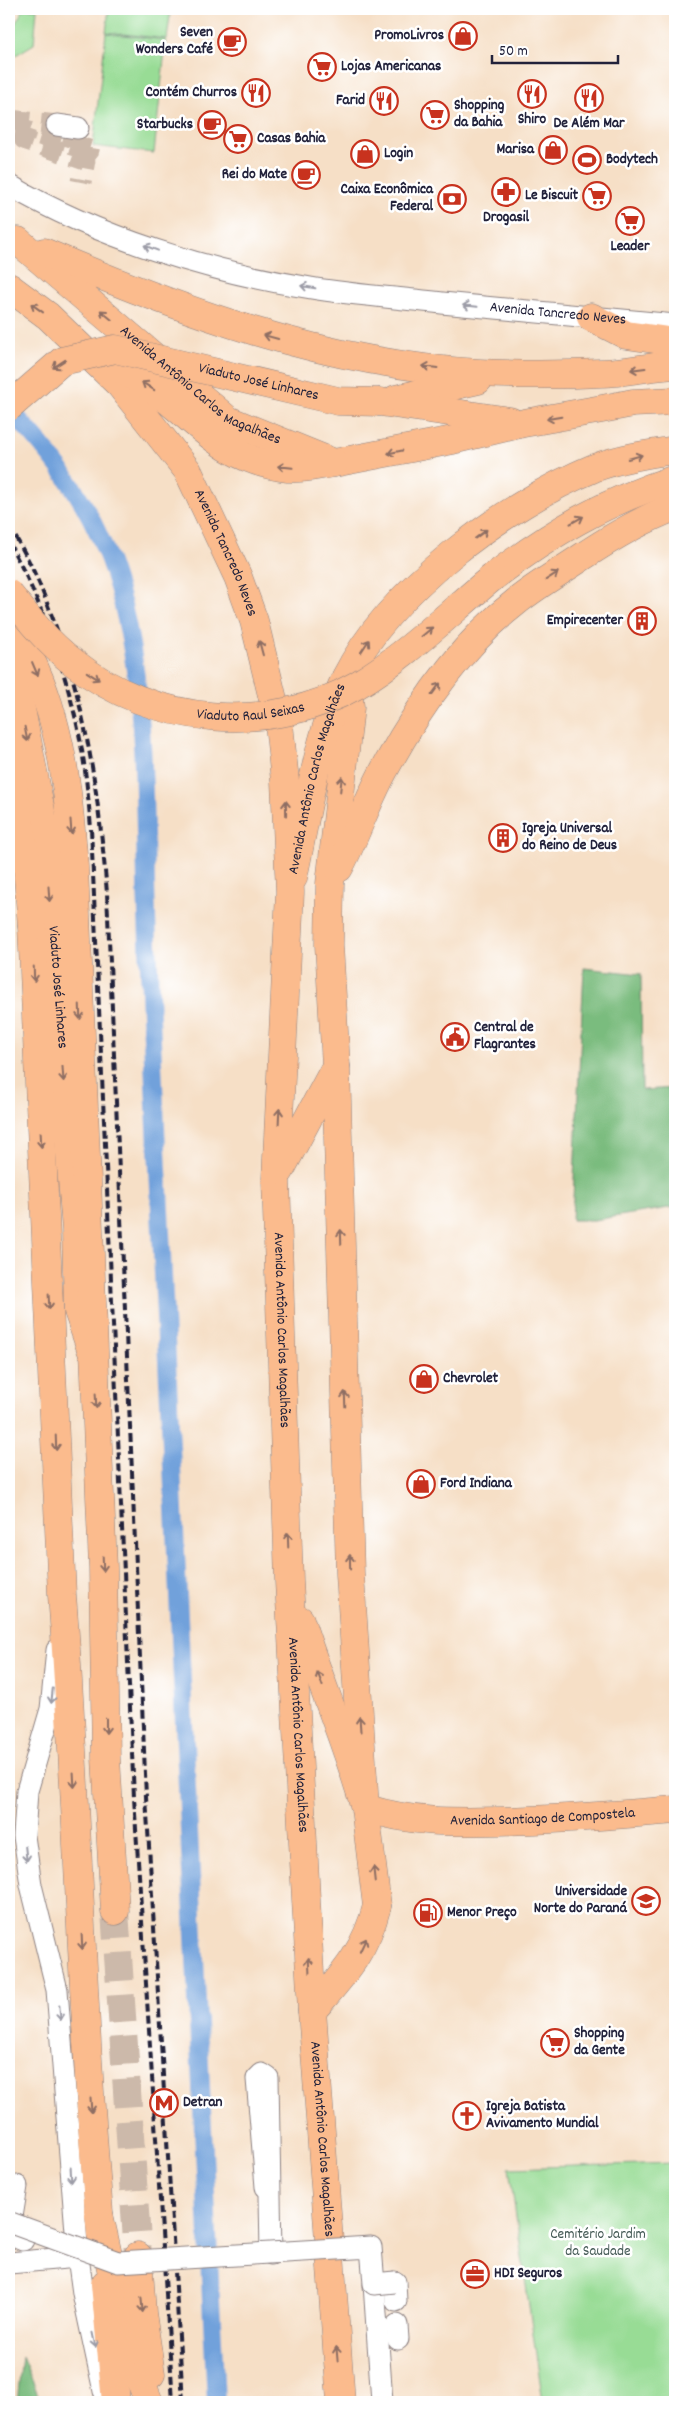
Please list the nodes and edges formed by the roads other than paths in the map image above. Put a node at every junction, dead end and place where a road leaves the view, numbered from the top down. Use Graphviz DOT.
graph roads {
  1 [pos="9,185"];
  2 [pos="14,239"];
  3 [pos="9,287"];
  4 [pos="591,317"];
  5 [pos="675,325"];
  6 [pos="675,342"];
  7 [pos="76,343"];
  8 [pos="675,365"];
  9 [pos="507,373"];
  10 [pos="675,401"];
  11 [pos="380,402"];
  12 [pos="9,407"];
  13 [pos="524,423"];
  14 [pos="675,450"];
  15 [pos="334,463"];
  16 [pos="675,479"];
  17 [pos="675,506"];
  18 [pos="9,594"];
  19 [pos="9,628"];
  20 [pos="9,670"];
  21 [pos="346,677"];
  22 [pos="9,761"];
  23 [pos="330,884"];
  24 [pos="290,892"];
  25 [pos="336,1066"];
  26 [pos="276,1179"];
  27 [pos="78,1311"];
  28 [pos="52,1348"];
  29 [pos="94,1360"];
  30 [pos="289,1581"];
  31 [pos="62,1595"];
  32 [pos="365,1808"];
  33 [pos="675,1810"];
  34 [pos="409,1820"];
  35 [pos="370,1842"];
  36 [pos="115,1911"];
  37 [pos="312,2011"];
  38 [pos="17,2186"];
  39 [pos="266,2187"];
  40 [pos="98,2210"];
  41 [pos="13,2230"];
  42 [pos="272,2254"];
  43 [pos="138,2256"];
  44 [pos="78,2257"];
  45 [pos="9,2263"];
  46 [pos="374,2284"];
  47 [pos="107,2402"];
  48 [pos="116,2402"];
  49 [pos="149,2402"];
  50 [pos="158,2402"];
  51 [pos="341,2402"];
  52 [pos="382,2402"];
  53 [pos="392,2402"];
  4 -- 1 [label="street, Avenida Tancredo Neves, one-way"];
  9 -- 2 [label="main road, one-way"];
  15 -- 2 [label="main road, Avenida Antônio Carlos Magalhães, one-way"];
  7 -- 3 [label="main road, Avenida Tancredo Neves, one-way"];
  4 -- 5 [label="street, Avenida Tancredo Neves"];
  4 -- 6 [label="main road"];
  15 -- 7 [label="main road, one-way"];
  24 -- 7 [label="main road, Avenida Tancredo Neves, one-way"];
  8 -- 9 [label="main road, one-way"];
  9 -- 11 [label="main road"];
  10 -- 13 [label="main road, one-way"];
  11 -- 12 [label="main road, Viaduto José Linhares, one-way, bridge"];
  11 -- 13 [label="main road"];
  13 -- 15 [label="main road, one-way"];
  21 -- 14 [label="main road, Avenida Antônio Carlos Magalhães, one-way"];
  18 -- 16 [label="main road, Viaduto Raul Seixas, one-way, bridge"];
  23 -- 17 [label="main road, one-way"];
  19 -- 29 [label="main road, one-way"];
  20 -- 27 [label="main road, Viaduto José Linhares, one-way"];
  23 -- 21 [label="main road, one-way"];
  21 -- 24 [label="main road, Avenida Antônio Carlos Magalhães"];
  22 -- 28 [label="main road, one-way"];
  23 -- 25 [label="main road"];
  26 -- 24 [label="main road, Avenida Antônio Carlos Magalhães, one-way"];
  25 -- 26 [label="main road"];
  32 -- 25 [label="main road, one-way"];
  30 -- 26 [label="main road, Avenida Antônio Carlos Magalhães, one-way"];
  27 -- 28 [label="main road"];
  27 -- 29 [label="main road, Viaduto José Linhares"];
  28 -- 31 [label="main road, one-way"];
  29 -- 36 [label="main road, one-way"];
  32 -- 30 [label="main road, one-way"];
  37 -- 30 [label="main road, Avenida Antônio Carlos Magalhães, one-way"];
  31 -- 40 [label="main road, one-way"];
  31 -- 44 [label="street, one-way"];
  32 -- 34 [label="main road, Avenida Santiago de Compostela"];
  32 -- 35 [label="main road"];
  33 -- 34 [label="main road, Avenida Santiago de Compostela"];
  34 -- 35 [label="main road, Avenida Santiago de Compostela"];
  37 -- 35 [label="main road, one-way"];
  51 -- 37 [label="main road, Avenida Antônio Carlos Magalhães, one-way"];
  38 -- 41 [label="street"];
  39 -- 42 [label="street"];
  40 -- 48 [label="main road"];
  40 -- 49 [label="main road"];
  41 -- 42 [label="street, bridge"];
  42 -- 46 [label="street, bridge"];
  43 -- 50 [label="main road, one-way"];
  44 -- 45 [label="street"];
  44 -- 47 [label="street, one-way"];
  46 -- 52 [label="street"];
  46 -- 53 [label="street, bridge"];
}
